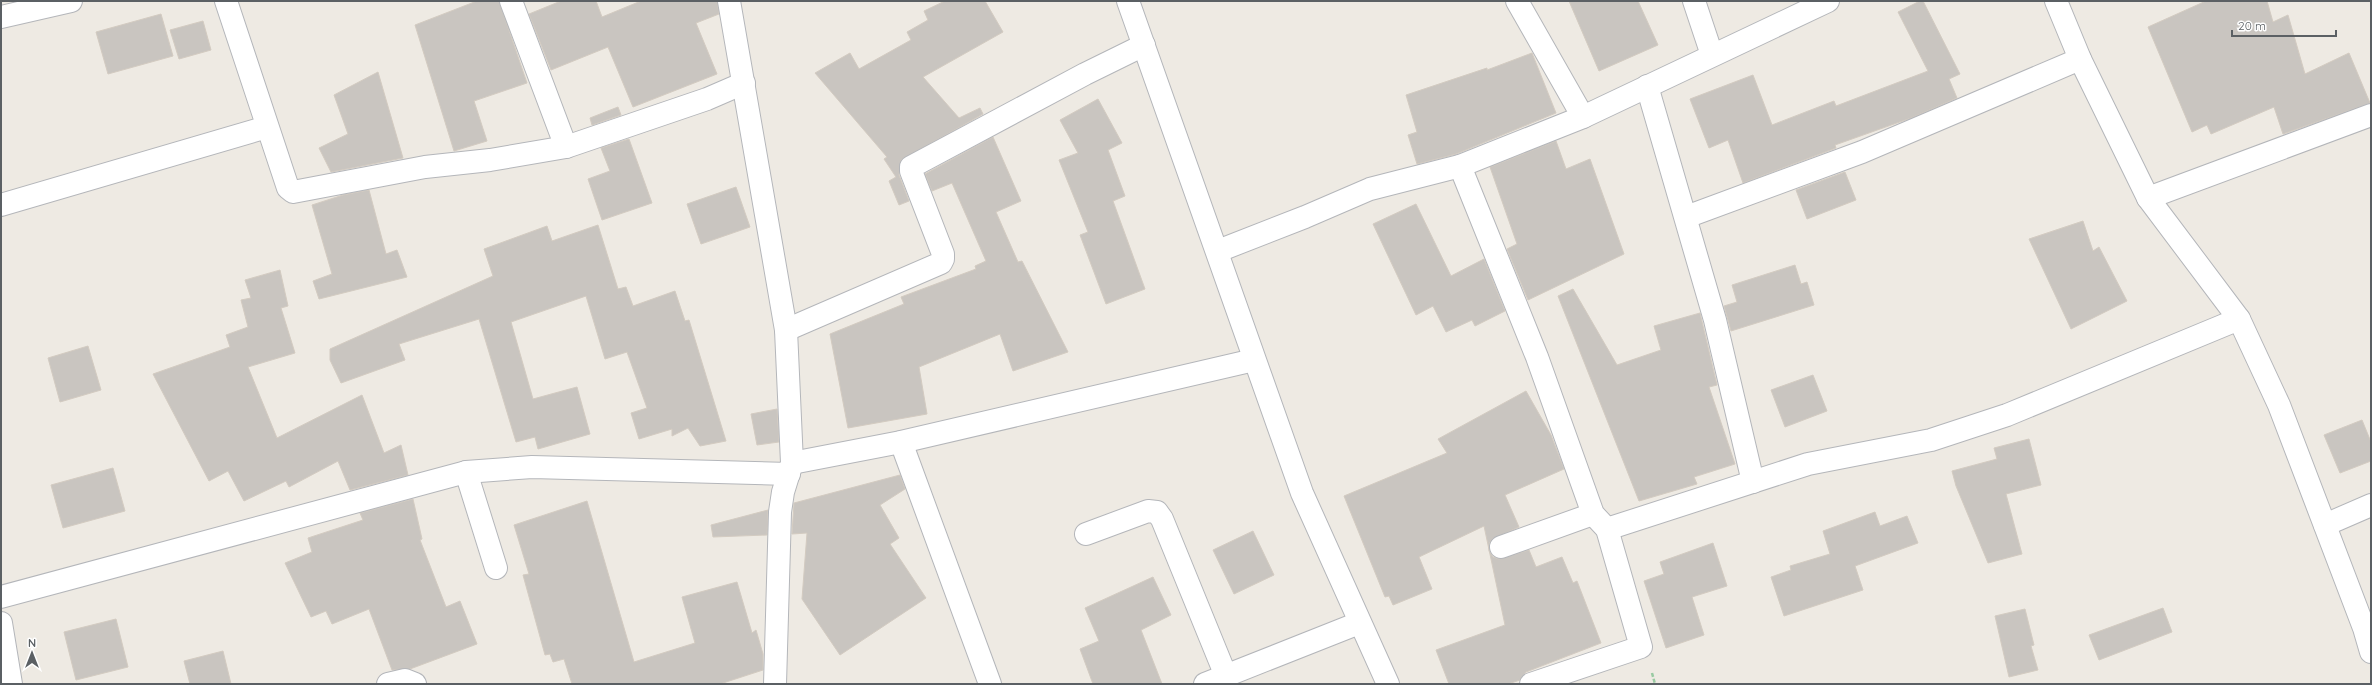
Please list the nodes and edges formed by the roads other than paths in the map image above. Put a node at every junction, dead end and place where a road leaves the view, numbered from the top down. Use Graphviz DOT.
graph roads {
  1 [pos="71,1"];
  2 [pos="226,1"];
  3 [pos="511,1"];
  4 [pos="729,1"];
  5 [pos="1128,1"];
  6 [pos="1517,1"];
  7 [pos="1694,1"];
  8 [pos="1828,1"];
  9 [pos="2056,1"];
  10 [pos="1,17"];
  11 [pos="1144,45"];
  12 [pos="1712,54"];
  13 [pos="2080,59"];
  14 [pos="744,83"];
  15 [pos="1647,86"];
  16 [pos="2371,116"];
  17 [pos="1583,117"];
  18 [pos="267,127"];
  19 [pos="566,147"];
  20 [pos="1460,166"];
  21 [pos="2148,198"];
  22 [pos="1,205"];
  23 [pos="1686,217"];
  24 [pos="1218,251"];
  25 [pos="2239,319"];
  26 [pos="786,330"];
  27 [pos="1254,360"];
  28 [pos="901,442"];
  29 [pos="791,469"];
  30 [pos="466,472"];
  31 [pos="1753,482"];
  32 [pos="2371,505"];
  33 [pos="1600,522"];
  34 [pos="2325,525"];
  35 [pos="1086,534"];
  36 [pos="1501,547"];
  37 [pos="496,568"];
  38 [pos="1,597"];
  39 [pos="1,623"];
  40 [pos="1359,623"];
  41 [pos="2368,627"];
  42 [pos="2371,652"];
  43 [pos="1226,676"];
  44 [pos="12,684"];
  45 [pos="388,684"];
  46 [pos="415,684"];
  47 [pos="775,684"];
  48 [pos="990,684"];
  49 [pos="1205,684"];
  50 [pos="1388,684"];
  51 [pos="1531,684"];
  1 -- 10 [label="street"];
  2 -- 18 [label="street"];
  3 -- 19 [label="street"];
  4 -- 14 [label="street"];
  5 -- 11 [label="street"];
  6 -- 17 [label="street"];
  7 -- 12 [label="street"];
  8 -- 12 [label="street"];
  9 -- 13 [label="street"];
  11 -- 24 [label="street"];
  11 -- 26 [label="street"];
  12 -- 15 [label="street"];
  13 -- 21 [label="street"];
  13 -- 23 [label="street"];
  14 -- 19 [label="street"];
  14 -- 26 [label="street"];
  15 -- 17 [label="street"];
  15 -- 23 [label="street"];
  16 -- 21 [label="street"];
  17 -- 20 [label="street"];
  18 -- 19 [label="street"];
  18 -- 22 [label="street"];
  20 -- 24 [label="street"];
  20 -- 33 [label="street"];
  21 -- 25 [label="street"];
  23 -- 31 [label="street"];
  24 -- 27 [label="street"];
  25 -- 31 [label="street"];
  25 -- 34 [label="street"];
  26 -- 29 [label="street"];
  27 -- 28 [label="street"];
  27 -- 40 [label="street"];
  28 -- 29 [label="street"];
  28 -- 48 [label="street"];
  29 -- 30 [label="street"];
  29 -- 47 [label="street"];
  30 -- 37 [label="street"];
  30 -- 38 [label="street"];
  31 -- 33 [label="street"];
  32 -- 34 [label="street"];
  33 -- 36 [label="street"];
  33 -- 51 [label="street"];
  34 -- 41 [label="street"];
  35 -- 43 [label="street"];
  39 -- 44 [label="street"];
  40 -- 43 [label="street"];
  40 -- 50 [label="street"];
  41 -- 42 [label="street"];
  43 -- 49 [label="street"];
  45 -- 46 [label="street"];
}
